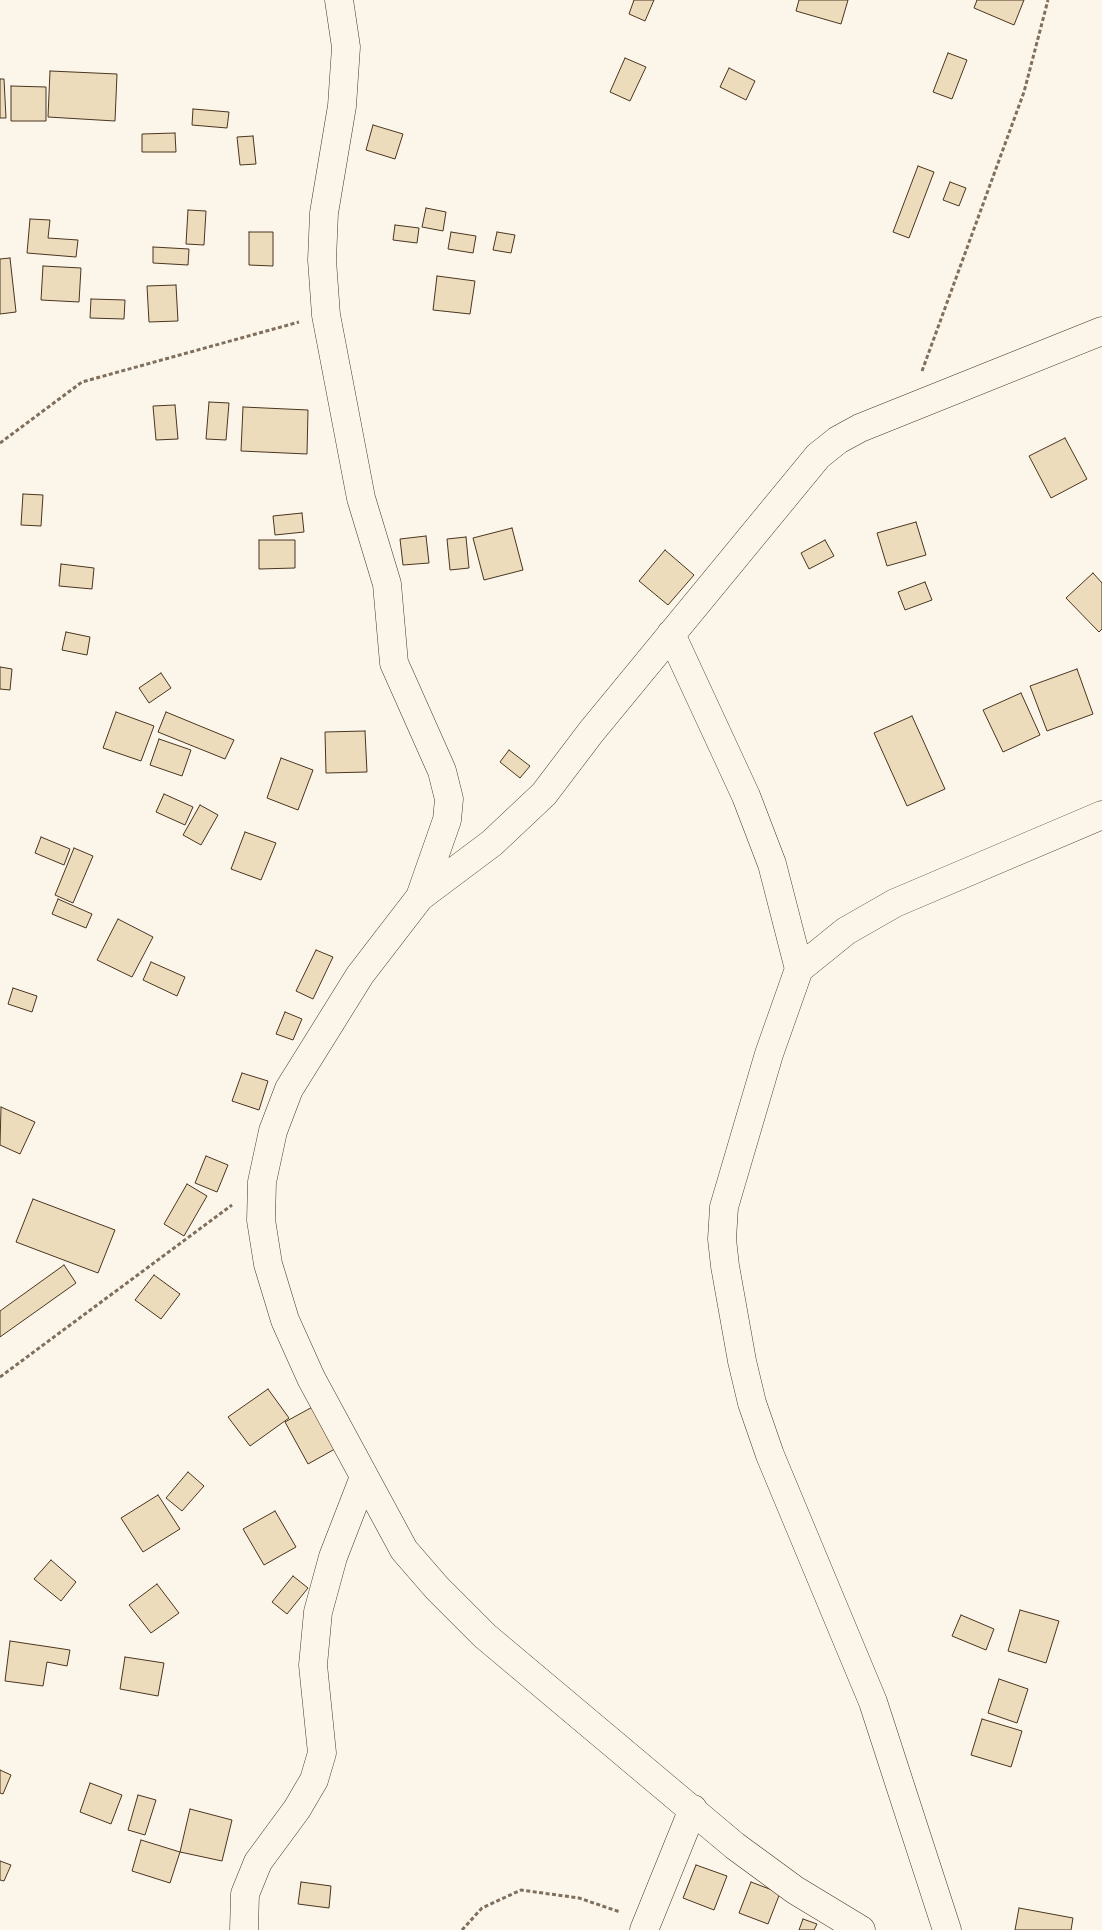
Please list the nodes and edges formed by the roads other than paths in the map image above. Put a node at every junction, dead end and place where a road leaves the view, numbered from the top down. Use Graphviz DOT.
graph roads {
  1 [pos="339,0"];
  2 [pos="1102,331"];
  3 [pos="671,634"];
  4 [pos="1102,815"];
  5 [pos="420,897"];
  6 [pos="799,969"];
  7 [pos="364,1477"];
  8 [pos="693,1809"];
  9 [pos="645,1925"];
  10 [pos="861,1929"];
  11 [pos="244,1930"];
  12 [pos="947,1930"];
  1 -- 5 [label="street"];
  2 -- 3 [label="street"];
  3 -- 5 [label="street"];
  3 -- 6 [label="street"];
  4 -- 6 [label="street"];
  5 -- 7 [label="street"];
  6 -- 12 [label="street"];
  7 -- 8 [label="street"];
  7 -- 11 [label="street"];
  8 -- 9 [label="street"];
  8 -- 10 [label="street"];
}
